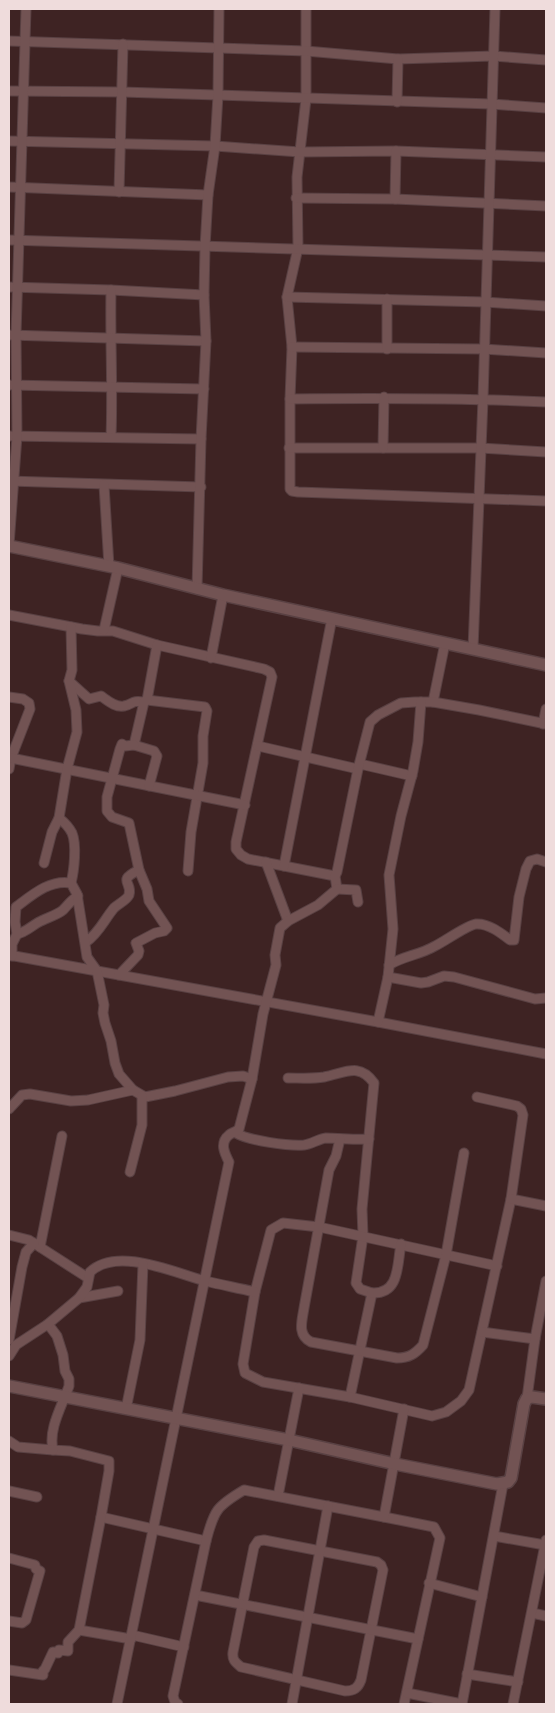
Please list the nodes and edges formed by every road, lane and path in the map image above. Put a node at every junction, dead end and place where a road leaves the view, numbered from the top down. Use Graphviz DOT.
graph roads {
  1 [pos="26,9"];
  2 [pos="219,9"];
  3 [pos="306,9"];
  4 [pos="495,9"];
  5 [pos="9,41"];
  6 [pos="25,42"];
  7 [pos="123,44"];
  8 [pos="217,48"];
  9 [pos="306,52"];
  10 [pos="493,56"];
  11 [pos="398,59"];
  12 [pos="546,60"];
  13 [pos="9,91"];
  14 [pos="22,92"];
  15 [pos="122,92"];
  16 [pos="218,95"];
  17 [pos="306,99"];
  18 [pos="398,102"];
  19 [pos="491,104"];
  20 [pos="546,108"];
  21 [pos="9,141"];
  22 [pos="21,141"];
  23 [pos="120,144"];
  24 [pos="215,146"];
  25 [pos="396,151"];
  26 [pos="300,152"];
  27 [pos="490,154"];
  28 [pos="546,157"];
  29 [pos="9,187"];
  30 [pos="20,187"];
  31 [pos="119,192"];
  32 [pos="208,195"];
  33 [pos="296,198"];
  34 [pos="395,199"];
  35 [pos="488,203"];
  36 [pos="546,206"];
  37 [pos="9,240"];
  38 [pos="19,240"];
  39 [pos="206,247"];
  40 [pos="298,248"];
  41 [pos="488,254"];
  42 [pos="546,257"];
  43 [pos="13,287"];
  44 [pos="111,290"];
  45 [pos="204,295"];
  46 [pos="287,297"];
  47 [pos="387,300"];
  48 [pos="485,302"];
  49 [pos="546,306"];
  50 [pos="12,335"];
  51 [pos="110,338"];
  52 [pos="206,341"];
  53 [pos="292,347"];
  54 [pos="387,349"];
  55 [pos="483,349"];
  56 [pos="546,353"];
  57 [pos="12,385"];
  58 [pos="113,387"];
  59 [pos="204,389"];
  60 [pos="384,397"];
  61 [pos="290,399"];
  62 [pos="483,399"];
  63 [pos="546,402"];
  64 [pos="13,436"];
  65 [pos="111,437"];
  66 [pos="201,439"];
  67 [pos="289,448"];
  68 [pos="383,448"];
  69 [pos="480,448"];
  70 [pos="546,452"];
  71 [pos="11,481"];
  72 [pos="104,485"];
  73 [pos="201,487"];
  74 [pos="478,497"];
  75 [pos="546,501"];
  76 [pos="9,546"];
  77 [pos="113,567"];
  78 [pos="197,588"];
  79 [pos="222,595"];
  80 [pos="9,615"];
  81 [pos="332,618"];
  82 [pos="72,627"];
  83 [pos="104,630"];
  84 [pos="444,643"];
  85 [pos="158,645"];
  86 [pos="472,649"];
  87 [pos="211,658"];
  88 [pos="546,665"];
  89 [pos="69,681"];
  90 [pos="9,696"];
  91 [pos="146,701"];
  92 [pos="421,702"];
  93 [pos="433,702"];
  94 [pos="546,709"];
  95 [pos="545,724"];
  96 [pos="134,745"];
  97 [pos="258,746"];
  98 [pos="305,756"];
  99 [pos="11,758"];
  100 [pos="359,767"];
  101 [pos="9,769"];
  102 [pos="67,769"];
  103 [pos="412,776"];
  104 [pos="113,779"];
  105 [pos="149,786"];
  106 [pos="198,796"];
  107 [pos="245,805"];
  108 [pos="59,818"];
  109 [pos="266,862"];
  110 [pos="546,862"];
  111 [pos="44,863"];
  112 [pos="284,866"];
  113 [pos="139,870"];
  114 [pos="188,871"];
  115 [pos="335,876"];
  116 [pos="71,883"];
  117 [pos="337,889"];
  118 [pos="78,896"];
  119 [pos="358,902"];
  120 [pos="288,920"];
  121 [pos="17,934"];
  122 [pos="86,942"];
  123 [pos="10,956"];
  124 [pos="389,965"];
  125 [pos="97,971"];
  126 [pos="119,975"];
  127 [pos="388,977"];
  128 [pos="546,998"];
  129 [pos="267,1003"];
  130 [pos="378,1022"];
  131 [pos="546,1054"];
  132 [pos="288,1078"];
  133 [pos="252,1079"];
  134 [pos="133,1090"];
  135 [pos="142,1096"];
  136 [pos="477,1097"];
  137 [pos="9,1109"];
  138 [pos="236,1133"];
  139 [pos="62,1136"];
  140 [pos="340,1139"];
  141 [pos="369,1139"];
  142 [pos="464,1153"];
  143 [pos="130,1172"];
  144 [pos="511,1199"];
  145 [pos="546,1206"];
  146 [pos="319,1227"];
  147 [pos="9,1235"];
  148 [pos="363,1236"];
  149 [pos="400,1244"];
  150 [pos="37,1245"];
  151 [pos="446,1255"];
  152 [pos="143,1264"];
  153 [pos="497,1266"];
  154 [pos="88,1278"];
  155 [pos="204,1281"];
  156 [pos="546,1288"];
  157 [pos="118,1291"];
  158 [pos="255,1292"];
  159 [pos="372,1293"];
  160 [pos="79,1298"];
  161 [pos="48,1324"];
  162 [pos="482,1332"];
  163 [pos="535,1339"];
  164 [pos="9,1340"];
  165 [pos="360,1351"];
  166 [pos="9,1354"];
  167 [pos="9,1386"];
  168 [pos="299,1388"];
  169 [pos="65,1397"];
  170 [pos="350,1397"];
  171 [pos="527,1398"];
  172 [pos="546,1399"];
  173 [pos="126,1409"];
  174 [pos="404,1409"];
  175 [pos="176,1419"];
  176 [pos="289,1440"];
  177 [pos="9,1441"];
  178 [pos="53,1450"];
  179 [pos="395,1464"];
  180 [pos="503,1484"];
  181 [pos="9,1491"];
  182 [pos="278,1496"];
  183 [pos="37,1497"];
  184 [pos="328,1506"];
  185 [pos="101,1517"];
  186 [pos="384,1517"];
  187 [pos="154,1528"];
  188 [pos="494,1536"];
  189 [pos="206,1541"];
  190 [pos="546,1542"];
  191 [pos="320,1550"];
  192 [pos="9,1558"];
  193 [pos="429,1583"];
  194 [pos="195,1595"];
  195 [pos="482,1597"];
  196 [pos="242,1605"];
  197 [pos="532,1613"];
  198 [pos="546,1616"];
  199 [pos="308,1617"];
  200 [pos="9,1621"];
  201 [pos="373,1629"];
  202 [pos="79,1630"];
  203 [pos="131,1637"];
  204 [pos="418,1639"];
  205 [pos="184,1647"];
  206 [pos="9,1670"];
  207 [pos="467,1674"];
  208 [pos="297,1679"];
  209 [pos="518,1682"];
  210 [pos="407,1693"];
  211 [pos="117,1704"];
  212 [pos="178,1704"];
  213 [pos="292,1704"];
  214 [pos="404,1704"];
  215 [pos="462,1704"];
  216 [pos="514,1704"];
  1 -- 6 [label="street"];
  2 -- 8 [label="street"];
  3 -- 9 [label="street"];
  4 -- 10 [label="street"];
  5 -- 6 [label="street"];
  6 -- 7 [label="street"];
  6 -- 14 [label="street"];
  7 -- 8 [label="street"];
  7 -- 15 [label="street"];
  8 -- 9 [label="street"];
  8 -- 16 [label="street"];
  9 -- 11 [label="street"];
  9 -- 17 [label="street"];
  10 -- 11 [label="street"];
  10 -- 12 [label="street"];
  10 -- 19 [label="street"];
  11 -- 18 [label="street"];
  13 -- 14 [label="street"];
  14 -- 15 [label="street"];
  14 -- 22 [label="street"];
  15 -- 16 [label="street"];
  15 -- 23 [label="street"];
  16 -- 17 [label="street"];
  16 -- 24 [label="street"];
  17 -- 18 [label="street"];
  17 -- 26 [label="street"];
  18 -- 19 [label="street"];
  19 -- 20 [label="street"];
  19 -- 27 [label="street"];
  21 -- 22 [label="street"];
  22 -- 23 [label="street"];
  22 -- 30 [label="street"];
  23 -- 24 [label="street"];
  23 -- 31 [label="street"];
  24 -- 26 [label="street"];
  24 -- 32 [label="street"];
  25 -- 26 [label="street"];
  25 -- 27 [label="street"];
  25 -- 34 [label="street"];
  26 -- 33 [label="street"];
  27 -- 28 [label="street"];
  27 -- 35 [label="street"];
  29 -- 30 [label="street"];
  30 -- 31 [label="street"];
  30 -- 38 [label="street"];
  31 -- 32 [label="street"];
  32 -- 39 [label="street"];
  33 -- 34 [label="street"];
  33 -- 40 [label="street"];
  34 -- 35 [label="street"];
  35 -- 36 [label="street"];
  35 -- 41 [label="street"];
  37 -- 38 [label="street"];
  38 -- 39 [label="street"];
  38 -- 43 [label="street"];
  39 -- 40 [label="street"];
  39 -- 45 [label="street"];
  40 -- 41 [label="street"];
  40 -- 46 [label="street"];
  41 -- 42 [label="street"];
  41 -- 48 [label="street"];
  43 -- 44 [label="street"];
  43 -- 50 [label="street"];
  44 -- 45 [label="street"];
  44 -- 51 [label="street"];
  45 -- 52 [label="street"];
  46 -- 47 [label="street"];
  46 -- 53 [label="street"];
  47 -- 48 [label="street"];
  47 -- 54 [label="street"];
  48 -- 49 [label="street"];
  48 -- 55 [label="street"];
  50 -- 51 [label="street"];
  50 -- 57 [label="street"];
  51 -- 52 [label="street"];
  51 -- 58 [label="street"];
  52 -- 59 [label="street"];
  53 -- 54 [label="street"];
  53 -- 61 [label="street"];
  54 -- 55 [label="street"];
  55 -- 56 [label="street"];
  55 -- 62 [label="street"];
  57 -- 58 [label="street"];
  57 -- 64 [label="street"];
  58 -- 59 [label="street"];
  58 -- 65 [label="street"];
  59 -- 66 [label="street"];
  60 -- 61 [label="street"];
  60 -- 62 [label="street"];
  60 -- 68 [label="street"];
  61 -- 67 [label="street"];
  62 -- 63 [label="street"];
  62 -- 69 [label="street"];
  64 -- 65 [label="street"];
  64 -- 71 [label="street"];
  65 -- 66 [label="street"];
  66 -- 73 [label="street"];
  67 -- 68 [label="street"];
  67 -- 74 [label="street"];
  68 -- 69 [label="street"];
  69 -- 70 [label="street"];
  69 -- 74 [label="street"];
  71 -- 72 [label="street"];
  71 -- 76 [label="street"];
  72 -- 73 [label="street"];
  72 -- 77 [label="street"];
  73 -- 78 [label="street"];
  74 -- 75 [label="street"];
  74 -- 86 [label="street"];
  76 -- 77 [label="street"];
  77 -- 78 [label="street"];
  77 -- 83 [label="street"];
  78 -- 79 [label="street"];
  79 -- 81 [label="street"];
  79 -- 87 [label="street"];
  80 -- 82 [label="street"];
  81 -- 84 [label="street"];
  81 -- 98 [label="street"];
  82 -- 83 [label="street"];
  82 -- 89 [label="street"];
  83 -- 85 [label="street"];
  84 -- 86 [label="street"];
  84 -- 93 [label="street"];
  85 -- 87 [label="street"];
  85 -- 91 [label="street"];
  86 -- 88 [label="street"];
  87 -- 97 [label="street"];
  89 -- 91 [label="street"];
  89 -- 102 [label="street"];
  90 -- 99 [label="street"];
  91 -- 96 [label="street"];
  91 -- 106 [label="street"];
  92 -- 93 [label="street"];
  92 -- 100 [label="street"];
  92 -- 103 [label="street"];
  93 -- 95 [label="street"];
  94 -- 95 [label="street"];
  96 -- 104 [label="street"];
  96 -- 105 [label="street"];
  97 -- 98 [label="street"];
  97 -- 107 [label="street"];
  98 -- 100 [label="street"];
  98 -- 112 [label="street"];
  99 -- 101 [label="street"];
  99 -- 102 [label="street"];
  100 -- 103 [label="street"];
  100 -- 115 [label="street"];
  102 -- 104 [label="street"];
  102 -- 108 [label="street"];
  103 -- 124 [label="street"];
  104 -- 105 [label="street"];
  104 -- 113 [label="street"];
  105 -- 106 [label="street"];
  106 -- 107 [label="street"];
  106 -- 114 [label="street"];
  107 -- 109 [label="street"];
  108 -- 111 [label="street"];
  108 -- 116 [label="street"];
  109 -- 112 [label="street"];
  109 -- 120 [label="street"];
  110 -- 124 [label="street"];
  112 -- 115 [label="street"];
  113 -- 122 [label="street"];
  113 -- 126 [label="street"];
  115 -- 117 [label="street"];
  116 -- 118 [label="street"];
  116 -- 121 [label="street"];
  117 -- 119 [label="street"];
  117 -- 120 [label="street"];
  118 -- 121 [label="street"];
  118 -- 122 [label="street"];
  120 -- 129 [label="street"];
  121 -- 123 [label="street"];
  122 -- 125 [label="street"];
  123 -- 125 [label="street"];
  124 -- 127 [label="street"];
  125 -- 126 [label="street"];
  125 -- 134 [label="street"];
  126 -- 129 [label="street"];
  127 -- 128 [label="street"];
  127 -- 130 [label="street"];
  129 -- 130 [label="street"];
  129 -- 133 [label="street"];
  130 -- 131 [label="street"];
  132 -- 141 [label="street"];
  133 -- 135 [label="street"];
  133 -- 138 [label="street"];
  134 -- 135 [label="street"];
  134 -- 137 [label="street"];
  135 -- 143 [label="street"];
  136 -- 144 [label="street"];
  138 -- 140 [label="street"];
  138 -- 155 [label="street"];
  139 -- 150 [label="street"];
  140 -- 141 [label="street"];
  140 -- 146 [label="street"];
  141 -- 148 [label="street"];
  142 -- 151 [label="street"];
  144 -- 145 [label="street"];
  144 -- 153 [label="street"];
  146 -- 148 [label="street"];
  146 -- 158 [label="street"];
  146 -- 165 [label="street"];
  147 -- 150 [label="street"];
  148 -- 149 [label="street"];
  148 -- 159 [label="street"];
  149 -- 151 [label="street"];
  149 -- 159 [label="street"];
  150 -- 154 [label="street"];
  150 -- 164 [label="street"];
  151 -- 153 [label="street"];
  151 -- 165 [label="street"];
  152 -- 154 [label="street"];
  152 -- 155 [label="street"];
  152 -- 173 [label="street"];
  153 -- 162 [label="street"];
  154 -- 160 [label="street"];
  155 -- 158 [label="street"];
  155 -- 175 [label="street"];
  156 -- 163 [label="street"];
  157 -- 160 [label="street"];
  158 -- 168 [label="street"];
  159 -- 165 [label="street"];
  160 -- 161 [label="street"];
  161 -- 166 [label="street"];
  161 -- 169 [label="street"];
  162 -- 163 [label="street"];
  162 -- 174 [label="street"];
  163 -- 171 [label="street"];
  165 -- 170 [label="street"];
  167 -- 169 [label="street"];
  168 -- 170 [label="street"];
  168 -- 176 [label="street"];
  169 -- 173 [label="street"];
  169 -- 178 [label="street"];
  170 -- 174 [label="street"];
  171 -- 172 [label="street"];
  171 -- 180 [label="street"];
  173 -- 175 [label="street"];
  174 -- 179 [label="street"];
  175 -- 176 [label="street"];
  175 -- 187 [label="street"];
  176 -- 179 [label="street"];
  176 -- 182 [label="street"];
  177 -- 178 [label="street"];
  178 -- 185 [label="street"];
  179 -- 180 [label="street"];
  179 -- 186 [label="street"];
  180 -- 188 [label="street"];
  181 -- 183 [label="street"];
  182 -- 184 [label="street"];
  182 -- 189 [label="street"];
  184 -- 186 [label="street"];
  184 -- 191 [label="street"];
  185 -- 187 [label="street"];
  185 -- 202 [label="street"];
  186 -- 193 [label="street"];
  187 -- 189 [label="street"];
  187 -- 203 [label="street"];
  188 -- 190 [label="street"];
  188 -- 195 [label="street"];
  189 -- 194 [label="street"];
  190 -- 197 [label="street"];
  191 -- 196 [label="street"];
  191 -- 199 [label="street"];
  191 -- 201 [label="street"];
  192 -- 200 [label="street"];
  193 -- 195 [label="street"];
  193 -- 204 [label="street"];
  194 -- 196 [label="street"];
  194 -- 205 [label="street"];
  195 -- 207 [label="street"];
  196 -- 199 [label="street"];
  196 -- 208 [label="street"];
  197 -- 198 [label="street"];
  197 -- 209 [label="street"];
  199 -- 201 [label="street"];
  199 -- 208 [label="street"];
  201 -- 204 [label="street"];
  201 -- 208 [label="street"];
  202 -- 203 [label="street"];
  202 -- 206 [label="street"];
  203 -- 205 [label="street"];
  203 -- 211 [label="street"];
  204 -- 210 [label="street"];
  205 -- 212 [label="street"];
  207 -- 209 [label="street"];
  207 -- 215 [label="street"];
  208 -- 213 [label="street"];
  209 -- 216 [label="street"];
  210 -- 214 [label="street"];
  210 -- 215 [label="street"];
}
